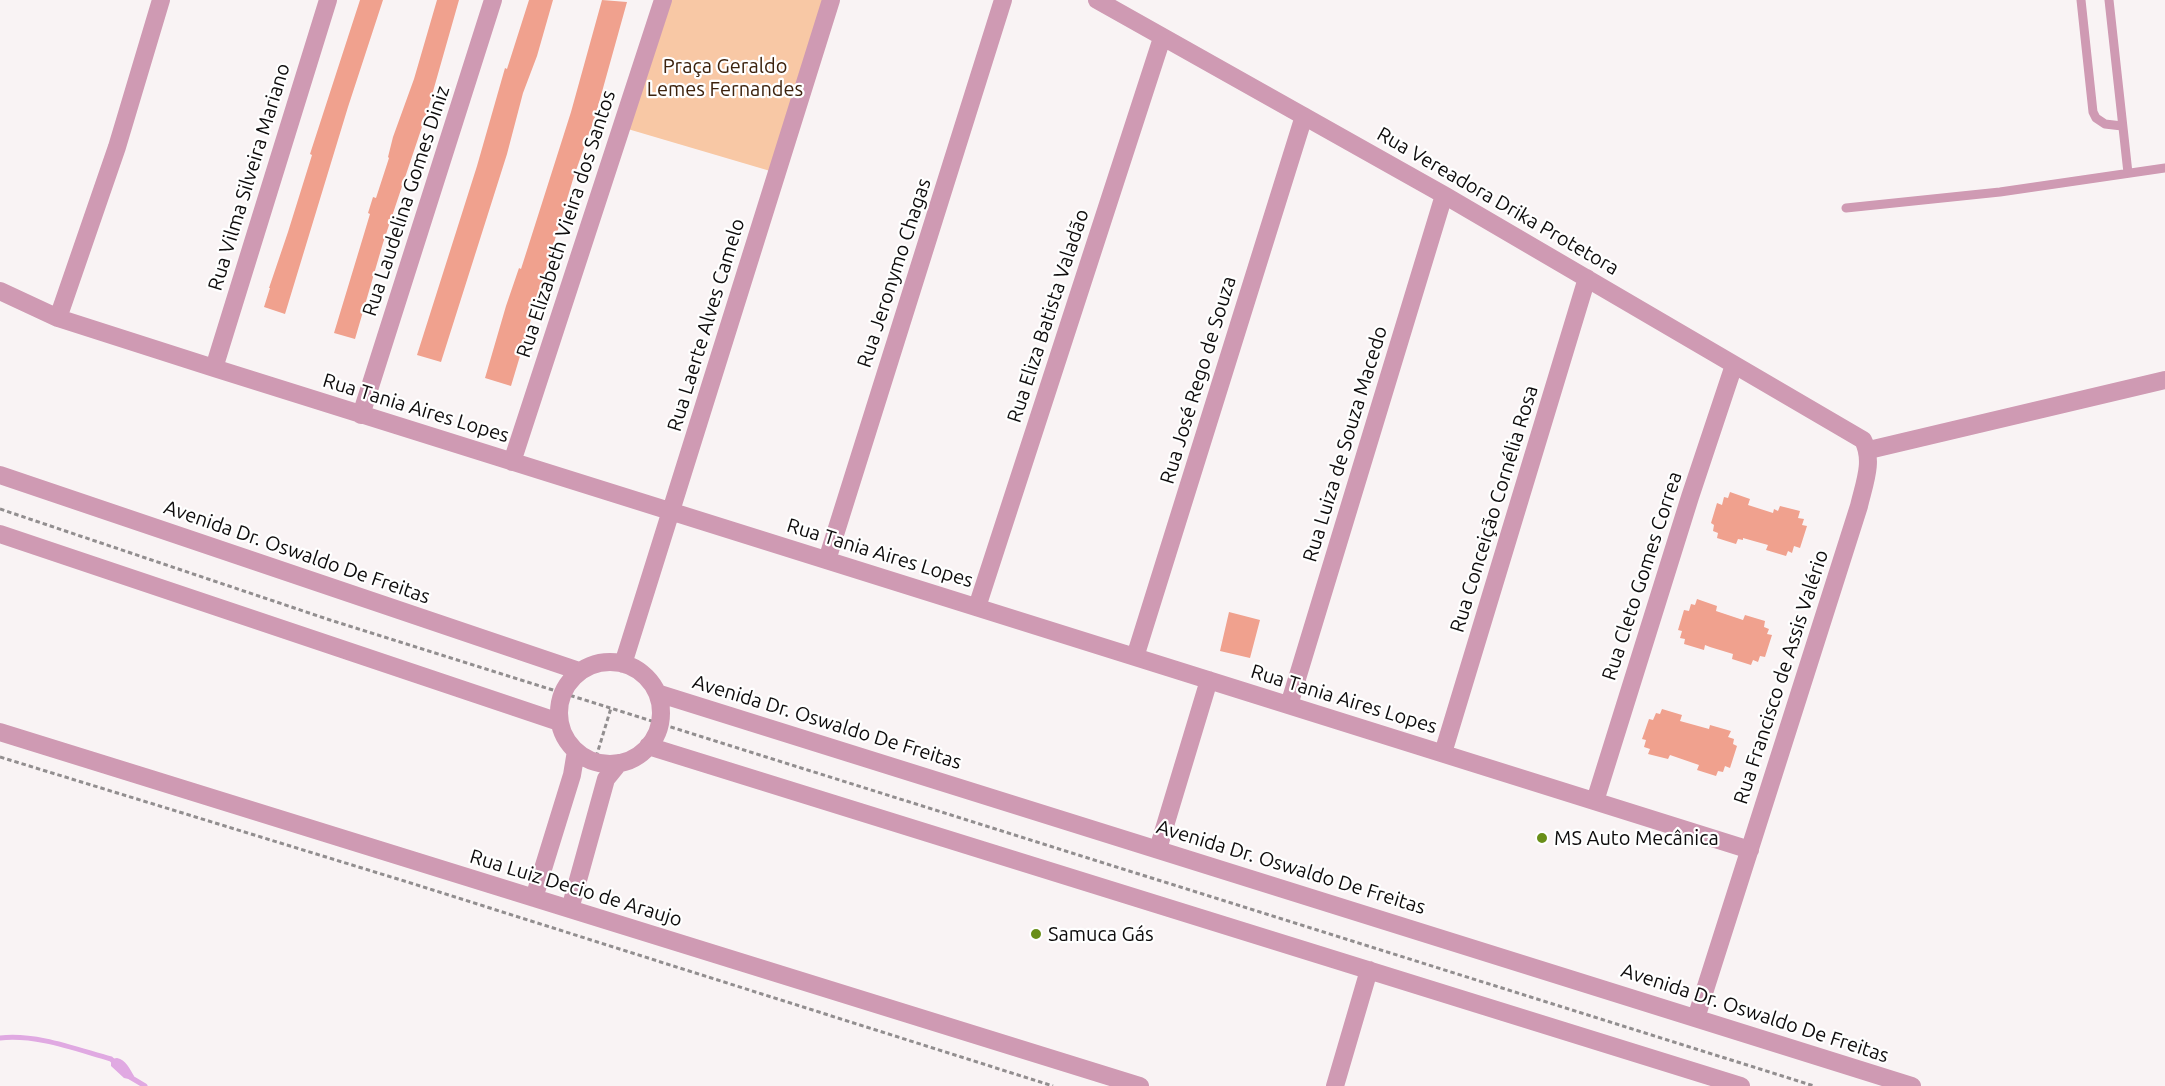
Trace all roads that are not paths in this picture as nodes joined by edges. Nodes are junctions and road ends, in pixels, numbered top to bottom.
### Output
1 (162, 0) edge
2 (328, 0) edge
3 (493, 0) edge
4 (663, 0) edge
5 (831, 0) edge
6 (1003, 0) edge
7 (1097, 0) edge
8 (2081, 0) edge
9 (2109, 0) edge
10 (1162, 38) junction
11 (1304, 116) junction
12 (2122, 126) junction
13 (2165, 168) edge
14 (2128, 173) junction
15 (1444, 195) junction
16 (1846, 208) dead end
17 (1587, 278) junction
18 (0, 291) edge
19 (58, 318) junction
20 (1734, 365) junction
21 (214, 368) junction
22 (2165, 380) edge
23 (361, 415) junction
24 (1869, 450) junction
25 (512, 462) junction
26 (0, 475) edge
27 (671, 511) junction
28 (0, 534) edge
29 (827, 560) junction
30 (977, 607) junction
31 (1135, 657) junction
32 (623, 663) junction
33 (579, 671) junction
34 (1209, 680) junction
35 (657, 693) junction
36 (1289, 705) junction
37 (559, 722) junction
38 (0, 732) edge
39 (648, 746) junction
40 (576, 751) junction
41 (1443, 753) junction
42 (619, 763) junction
43 (1594, 801) junction
44 (1158, 849) junction
45 (1750, 850) junction
46 (534, 898) junction
47 (570, 909) junction
48 (1369, 970) junction
49 (1696, 1018) junction
50 (1140, 1086) edge
51 (1335, 1086) edge
52 (1741, 1086) edge
53 (1912, 1086) edge

1 - 19 street
2 - 21 street, Rua Vilma Silveira Mariano
3 - 23 street, Rua Laudelina Gomes Diniz
4 - 25 street, Rua Elizabeth Vieira dos Santos
5 - 27 street, Rua Laerte Alves Camelo
6 - 29 street, Rua Jeronymo Chagas
7 - 10 street, Rua Vereadora Drika Protetora
8 - 12 lane
9 - 12 lane
10 - 11 street, Rua Vereadora Drika Protetora
10 - 30 street, Rua Eliza Batista Valadão
11 - 15 street, Rua Vereadora Drika Protetora
11 - 31 street, Rua José Rego de Souza
12 - 14 lane
13 - 14 lane
14 - 16 lane
15 - 17 street, Rua Vereadora Drika Protetora
15 - 36 street, Rua Luiza de Souza Macedo
17 - 20 street, Rua Vereadora Drika Protetora
17 - 41 street, Rua Conceição Cornélia Rosa
18 - 19 street, Rua Tania Aires Lopes
19 - 21 street, Rua Tania Aires Lopes
20 - 24 street, Rua Vereadora Drika Protetora
20 - 43 street, Rua Cleto Gomes Correa
21 - 23 street, Rua Tania Aires Lopes
22 - 24 street
23 - 25 street, Rua Tania Aires Lopes
24 - 45 street, Rua Francisco de Assis Valério
25 - 27 street, Rua Tania Aires Lopes
26 - 33 street, Avenida Dr. Oswaldo De Freitas
27 - 29 street, Rua Tania Aires Lopes
27 - 32 street, Rua Laerte Alves Camelo
28 - 37 street
29 - 30 street, Rua Tania Aires Lopes
30 - 31 street, Rua Tania Aires Lopes
31 - 34 street, Rua Tania Aires Lopes
32 - 33 street
32 - 35 street
33 - 37 street
34 - 36 street, Rua Tania Aires Lopes
34 - 44 street
35 - 39 street
35 - 44 street, Avenida Dr. Oswaldo De Freitas
36 - 41 street, Rua Tania Aires Lopes
37 - 40 street
38 - 46 street, Rua Luiz Decio de Araujo
39 - 42 street
39 - 48 street
40 - 42 street
40 - 46 street
41 - 43 street, Rua Tania Aires Lopes
42 - 47 street
43 - 45 street, Rua Tania Aires Lopes
44 - 49 street, Avenida Dr. Oswaldo De Freitas
45 - 49 street, Rua Francisco de Assis Valério
46 - 47 street, Rua Luiz Decio de Araujo
47 - 50 street, Rua Luiz Decio de Araujo
48 - 51 street
48 - 52 street
49 - 53 street, Avenida Dr. Oswaldo De Freitas

